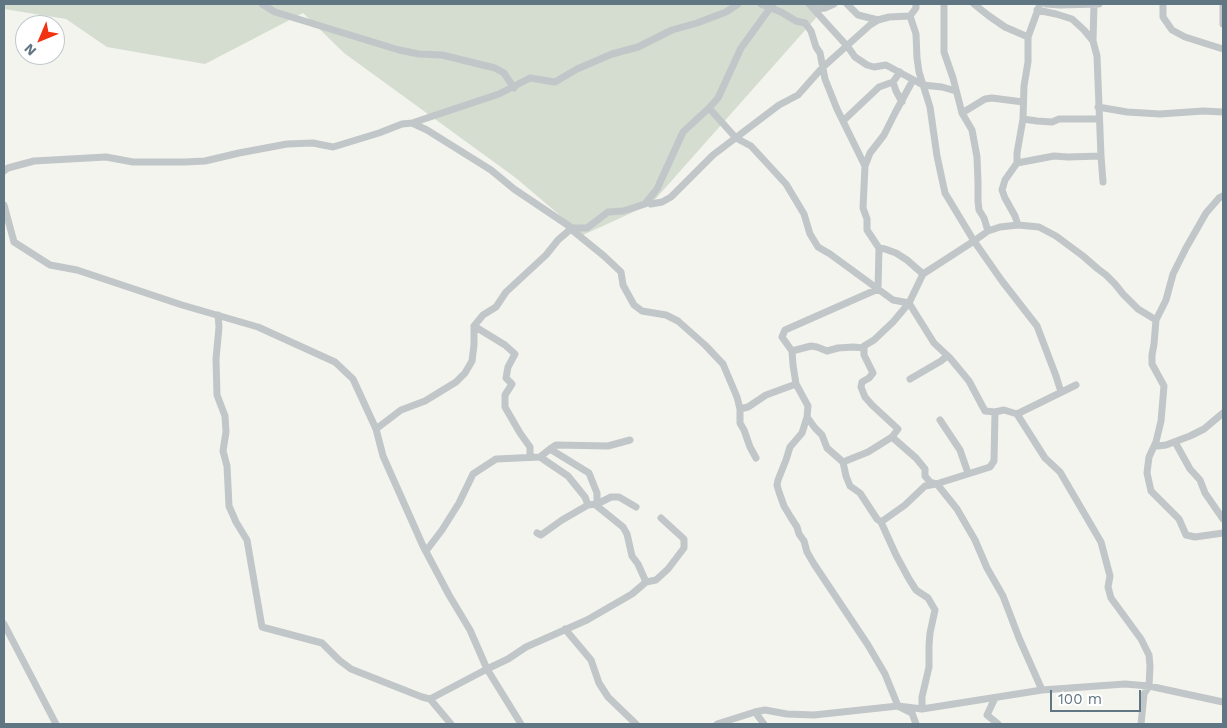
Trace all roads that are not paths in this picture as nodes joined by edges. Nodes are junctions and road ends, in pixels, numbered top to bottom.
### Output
1 (262, 4) edge
2 (738, 4) edge
3 (761, 4) edge
4 (809, 4) edge
5 (834, 4) edge
6 (847, 4) edge
7 (916, 4) edge
8 (944, 4) edge
9 (974, 4) edge
10 (1046, 4) edge
11 (1093, 4) edge
12 (1099, 4) edge
13 (1163, 4) edge
14 (1223, 4) edge
15 (772, 6) edge
16 (1039, 7) edge
17 (910, 16) junction
18 (878, 20) junction
19 (1223, 24) edge
20 (1028, 37) junction
21 (1093, 41) junction
22 (848, 47) junction
23 (1223, 48) edge
24 (822, 68) junction
25 (900, 72) junction
26 (913, 80) junction
27 (893, 82) junction
28 (923, 85) junction
29 (514, 88) junction
30 (956, 91) junction
31 (902, 102) junction
32 (1023, 102) junction
33 (1098, 107) junction
34 (709, 108) junction
35 (1223, 112) edge
36 (962, 113) junction
37 (1099, 118) junction
38 (1023, 119) junction
39 (844, 121) junction
40 (412, 123) junction
41 (736, 138) junction
42 (1101, 156) junction
43 (1017, 163) junction
44 (864, 166) junction
45 (4, 171) edge
46 (1103, 182) dead end
47 (1223, 196) edge
48 (651, 204) dead end
49 (4, 205) edge
50 (1018, 225) junction
51 (572, 228) junction
52 (988, 231) junction
53 (974, 241) junction
54 (879, 248) junction
55 (923, 274) junction
56 (878, 289) junction
57 (909, 303) junction
58 (218, 315) junction
59 (1156, 320) junction
60 (474, 326) junction
61 (864, 348) junction
62 (792, 351) junction
63 (947, 356) junction
64 (910, 379) dead end
65 (796, 384) junction
66 (1076, 385) dead end
67 (1061, 392) junction
68 (740, 409) junction
69 (995, 412) junction
70 (1223, 413) edge
71 (1017, 414) junction
72 (808, 417) junction
73 (940, 420) dead end
74 (376, 429) junction
75 (892, 437) junction
76 (630, 440) dead end
77 (1156, 442) junction
78 (1175, 442) junction
79 (550, 450) junction
80 (540, 456) junction
81 (530, 457) junction
82 (756, 458) dead end
83 (843, 462) junction
84 (968, 473) junction
85 (937, 484) junction
86 (597, 504) junction
87 (588, 505) junction
88 (636, 507) dead end
89 (661, 518) dead end
90 (1223, 519) edge
91 (881, 522) junction
92 (537, 533) dead end
93 (1223, 533) edge
94 (426, 550) junction
95 (646, 582) junction
96 (4, 624) edge
97 (565, 629) junction
98 (487, 669) junction
99 (1149, 686) junction
100 (1042, 690) junction
101 (995, 698) junction
102 (430, 699) junction
103 (1223, 702) edge
104 (898, 706) junction
105 (922, 709) junction
106 (755, 712) junction
107 (56, 724) edge
108 (451, 724) edge
109 (522, 724) edge
110 (636, 724) edge
111 (717, 724) edge
112 (764, 724) edge
113 (916, 724) edge
114 (998, 724) edge
115 (1141, 724) edge

1 - 29 street
2 - 29 street
3 - 15 street
4 - 5 street
4 - 22 street
6 - 18 street
7 - 17 street
8 - 30 street
9 - 20 street
10 - 11 street
11 - 12 street
11 - 21 street
13 - 23 street
14 - 19 street
15 - 24 street
15 - 34 street
16 - 20 street
16 - 21 street
17 - 18 street
17 - 28 street
18 - 22 street
20 - 32 street
21 - 33 street
22 - 24 street
22 - 25 street
24 - 39 street
24 - 41 street
25 - 26 street
25 - 27 street
26 - 28 street
26 - 31 street
27 - 31 street
27 - 39 street
28 - 30 street
28 - 53 street
29 - 40 street
30 - 36 street
31 - 44 street
32 - 36 street
32 - 38 street
33 - 35 street
33 - 37 street
34 - 41 street
34 - 51 street
36 - 52 street
37 - 38 street
37 - 42 street
38 - 43 street
39 - 44 street
40 - 45 street
40 - 51 street
41 - 48 street
41 - 56 street
42 - 43 street
42 - 46 street
43 - 50 street
44 - 54 street
47 - 59 street
49 - 58 street
50 - 52 street
50 - 59 street
51 - 60 street
51 - 68 street
52 - 53 street
53 - 55 street
53 - 67 street
54 - 55 street
54 - 56 street
55 - 57 street
56 - 57 street
56 - 62 street
57 - 61 street
57 - 63 street
58 - 74 street
58 - 102 street
59 - 77 street
60 - 74 street
60 - 81 street
61 - 62 street
61 - 75 street
62 - 65 street
63 - 64 street
63 - 69 street
65 - 68 street
65 - 72 street
66 - 67 street
67 - 71 street
68 - 82 street
69 - 71 street
69 - 84 street
70 - 78 street
71 - 99 street
72 - 83 street
72 - 104 street
73 - 84 street
74 - 94 street
75 - 83 street
75 - 85 street
76 - 79 street
77 - 78 street
77 - 93 street
78 - 90 street
79 - 80 street
79 - 86 street
80 - 81 street
80 - 87 street
81 - 94 street
83 - 91 street
84 - 85 street
85 - 91 street
85 - 100 street
86 - 87 street
86 - 88 street
86 - 95 street
87 - 92 street
89 - 95 street
91 - 105 street
94 - 98 street
95 - 97 street
96 - 107 street
97 - 98 street
97 - 110 street
98 - 102 street
98 - 109 street
99 - 100 street
99 - 103 street
99 - 115 street
100 - 101 street
101 - 105 street
101 - 114 street
102 - 108 street
104 - 105 street
104 - 106 street
104 - 113 street
106 - 111 street
106 - 112 street

